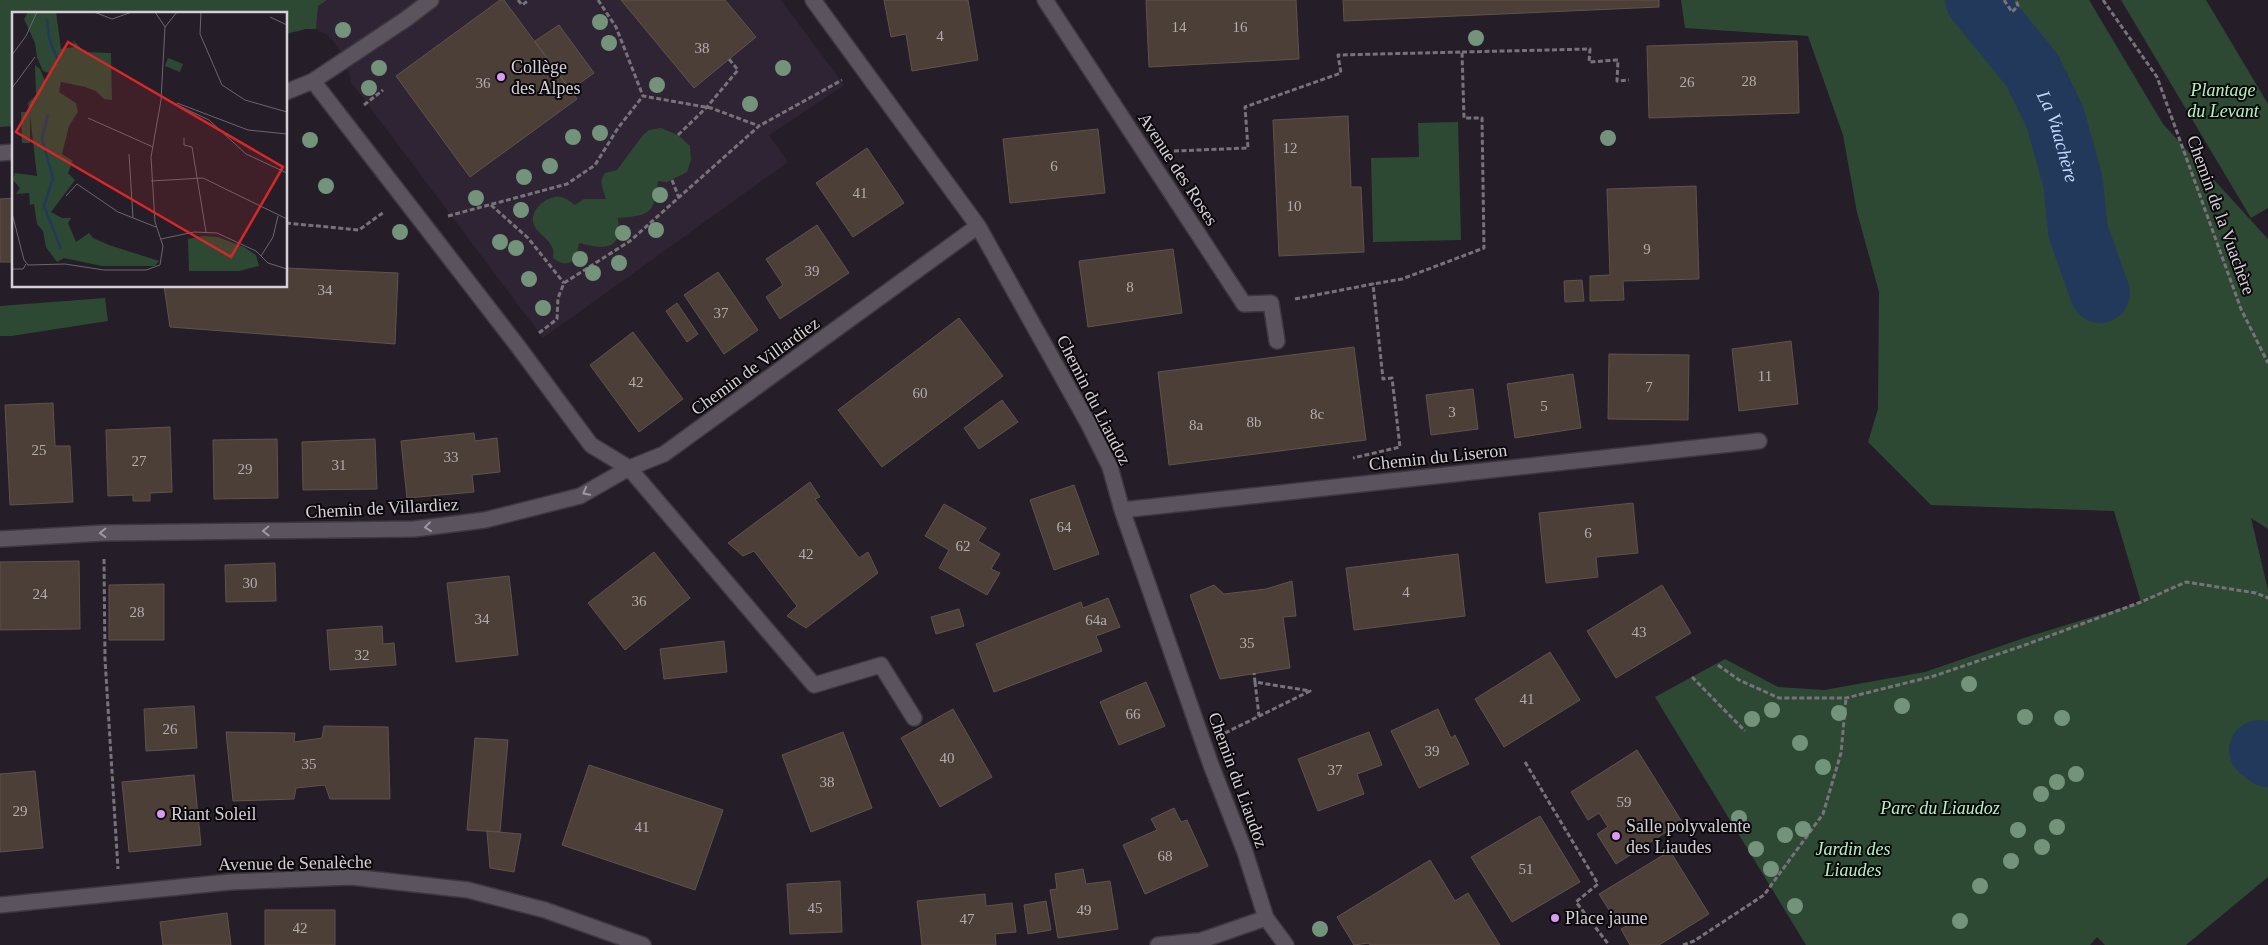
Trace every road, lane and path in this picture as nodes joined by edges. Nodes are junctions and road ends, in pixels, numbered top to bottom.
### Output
1 (431, 0) edge
2 (518, 0) edge
3 (529, 0) edge
4 (598, 0) edge
5 (813, 0) edge
6 (1045, 0) edge
7 (2004, 0) edge
8 (2016, 0) edge
9 (2103, 0) edge
10 (1462, 52) junction
11 (729, 59) dead end
12 (862, 68) junction
13 (1629, 80) dead end
14 (313, 81) junction
15 (383, 90) dead end
16 (288, 91) edge
17 (643, 96) junction
18 (707, 107) junction
19 (358, 109) dead end
20 (759, 126) junction
21 (678, 135) dead end
22 (1151, 162) junction
23 (672, 180) dead end
24 (679, 198) junction
25 (490, 205) junction
26 (391, 207) dead end
27 (444, 216) dead end
28 (288, 222) edge
29 (978, 226) junction
30 (564, 283) junction
31 (1373, 284) junction
32 (1271, 303) junction
33 (535, 336) dead end
34 (1277, 341) dead end
35 (2268, 363) edge
36 (1758, 441) dead end
37 (629, 468) junction
38 (1337, 487) junction
39 (1122, 510) junction
40 (104, 533) junction
41 (0, 539) edge
42 (2268, 598) edge
43 (1718, 665) dead end
44 (1254, 673) dead end
45 (1692, 677) dead end
46 (1255, 682) junction
47 (1846, 698) junction
48 (1258, 716) junction
49 (914, 718) dead end
50 (1745, 731) dead end
51 (1220, 735) dead end
52 (1526, 762) dead end
53 (118, 873) dead end
54 (0, 905) edge
55 (1266, 918) junction
56 (1195, 942) edge
57 (643, 945) edge
58 (1158, 945) edge
59 (1286, 945) edge
60 (1610, 945) edge
61 (1683, 945) edge

1 - 14 street
2 - 3 path
4 - 17 path
5 - 12 street, Chemin du Liaudoz
6 - 22 street, Avenue des Roses
7 - 8 path
9 - 35 path, Chemin de la Vuachère
10 - 13 path
10 - 22 path
10 - 31 path
11 - 18 path
12 - 20 path
12 - 29 street, Chemin du Liaudoz
14 - 16 street
14 - 37 street
15 - 19 path
17 - 18 path
17 - 25 path
18 - 20 path
18 - 21 path
20 - 24 path
22 - 32 street, Avenue des Roses
23 - 24 path
24 - 30 path
25 - 27 path
25 - 30 path
26 - 28 path
29 - 37 street, Chemin de Villardiez
29 - 39 street, Chemin du Liaudoz
30 - 33 path
31 - 32 path
31 - 38 path
32 - 34 street
36 - 38 street, Chemin du Liseron
37 -> 40 street, Chemin de Villardiez
37 - 49 street
38 - 39 street, Chemin du Liseron
39 - 55 street, Chemin du Liaudoz
40 - 41 street, Chemin de Villardiez
40 - 53 path
42 - 47 path
43 - 47 path
44 - 46 path
45 - 50 path
46 - 48 path
46 - 48 path
47 - 61 path
48 - 51 path
52 - 60 path
54 - 57 street, Avenue de Senalèche
55 - 56 street
55 - 59 street, Chemin du Liaudoz
56 - 58 street

